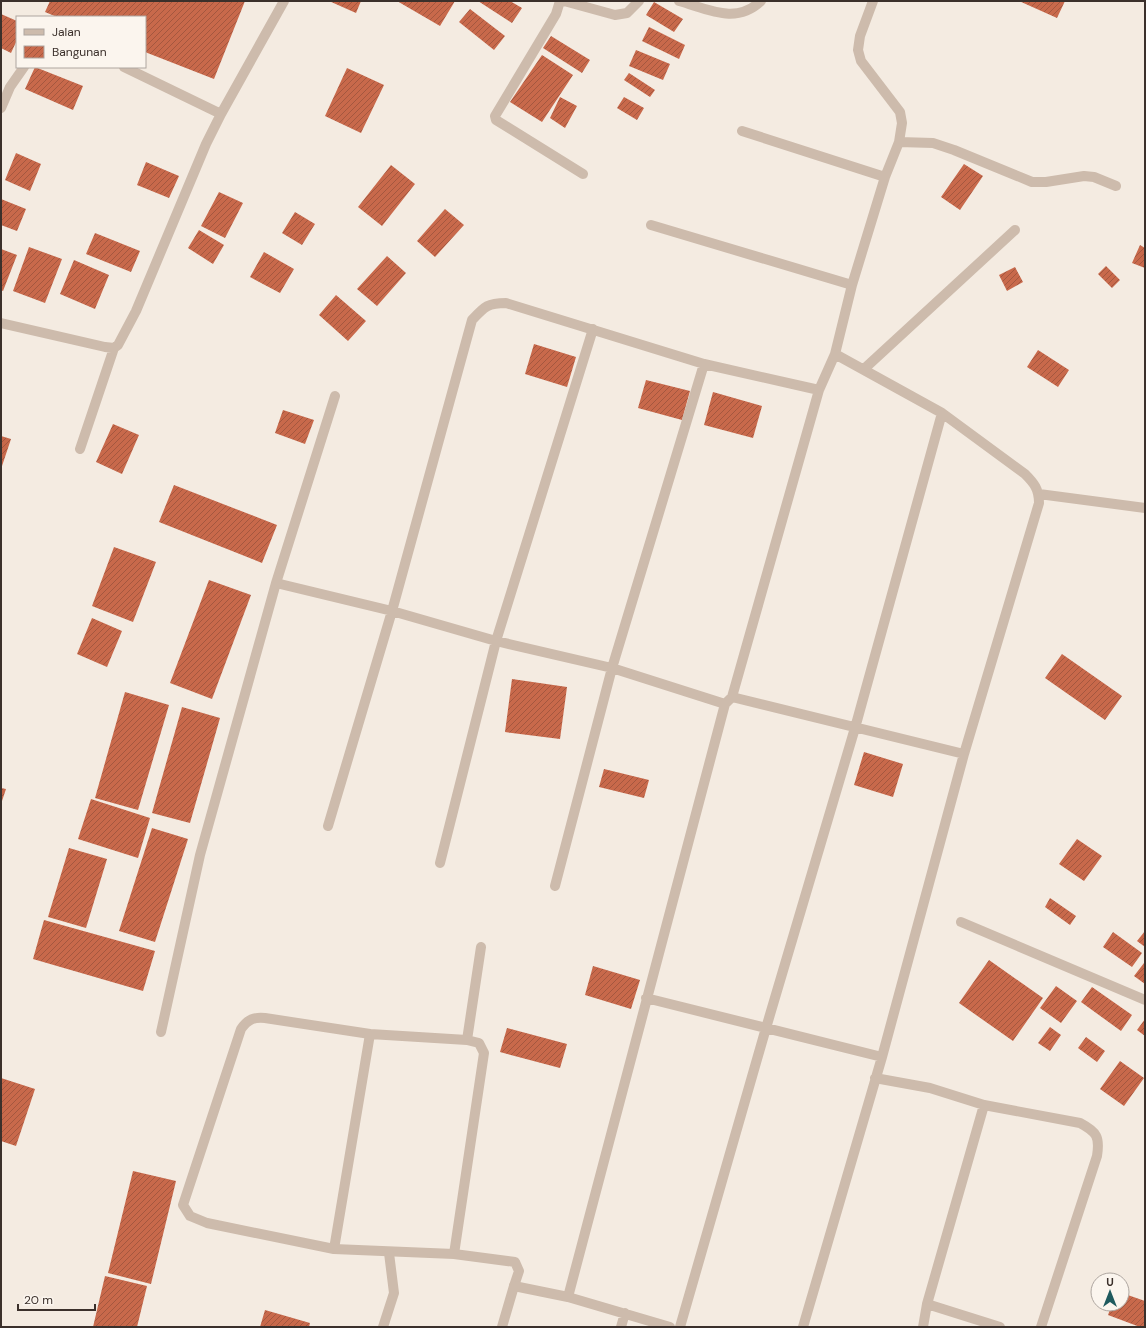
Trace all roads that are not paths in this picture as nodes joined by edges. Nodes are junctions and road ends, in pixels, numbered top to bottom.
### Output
1 (284, 1) edge
2 (560, 1) edge
3 (564, 1) edge
4 (639, 1) edge
5 (679, 1) edge
6 (761, 1) edge
7 (873, 1) edge
8 (23, 68) edge
9 (126, 68) edge
10 (1, 108) edge
11 (221, 114) junction
12 (742, 131) dead end
13 (899, 142) junction
14 (583, 174) dead end
15 (885, 177) junction
16 (1116, 186) dead end
17 (651, 225) dead end
18 (1015, 230) dead end
19 (852, 285) junction
20 (1, 323) edge
21 (593, 329) junction
22 (114, 348) junction
23 (835, 354) junction
24 (704, 364) junction
25 (864, 369) junction
26 (819, 390) junction
27 (335, 396) dead end
28 (942, 413) junction
29 (80, 449) dead end
30 (1039, 494) junction
31 (1145, 508) edge
32 (276, 583) junction
33 (392, 611) junction
34 (496, 641) junction
35 (612, 668) junction
36 (728, 700) junction
37 (855, 728) junction
38 (964, 754) junction
39 (328, 826) dead end
40 (440, 863) dead end
41 (555, 886) dead end
42 (961, 922) dead end
43 (482, 947) dead end
44 (646, 998) junction
45 (1145, 1000) edge
46 (766, 1028) junction
47 (160, 1032) dead end
48 (370, 1034) junction
49 (467, 1040) junction
50 (882, 1057) junction
51 (875, 1078) junction
52 (984, 1105) junction
53 (334, 1249) junction
54 (389, 1253) junction
55 (454, 1254) junction
56 (514, 1286) junction
57 (568, 1297) junction
58 (928, 1304) junction
59 (625, 1313) junction
60 (383, 1327) edge
61 (502, 1327) edge
62 (621, 1327) edge
63 (670, 1327) edge
64 (680, 1327) edge
65 (803, 1327) edge
66 (923, 1327) edge
67 (1000, 1327) edge
68 (1041, 1327) edge

1 - 11 street
2 - 14 street
3 - 4 street
5 - 6 street
7 - 13 street
8 - 10 street
9 - 11 street
11 - 22 street
12 - 15 street
13 - 15 street
13 - 16 street
15 - 19 street
17 - 19 street
18 - 25 street
19 - 23 street
20 - 22 street
21 - 24 street
21 - 33 street
21 - 34 street
22 - 29 street
23 - 25 street
23 - 26 street
24 - 26 street
24 - 35 street
25 - 28 street
26 - 36 street
27 - 32 street
28 - 30 street
28 - 37 street
30 - 31 street
30 - 38 street
32 - 33 street
32 - 47 street
33 - 34 street
33 - 39 street
34 - 35 street
34 - 40 street
35 - 36 street
35 - 41 street
36 - 37 street
36 - 44 street
37 - 38 street
37 - 46 street
38 - 50 street
42 - 45 street
43 - 49 street
44 - 46 street
44 - 57 street
46 - 50 street
46 - 64 street
48 - 49 street
48 - 53 street
48 - 53 street
49 - 55 street
50 - 51 street
51 - 52 street
51 - 65 street
52 - 58 street
52 - 68 street
53 - 54 street
54 - 55 street
54 - 60 street
55 - 56 street
56 - 57 street
56 - 61 street
57 - 59 street
58 - 66 street
58 - 67 street
59 - 62 street
59 - 63 street

